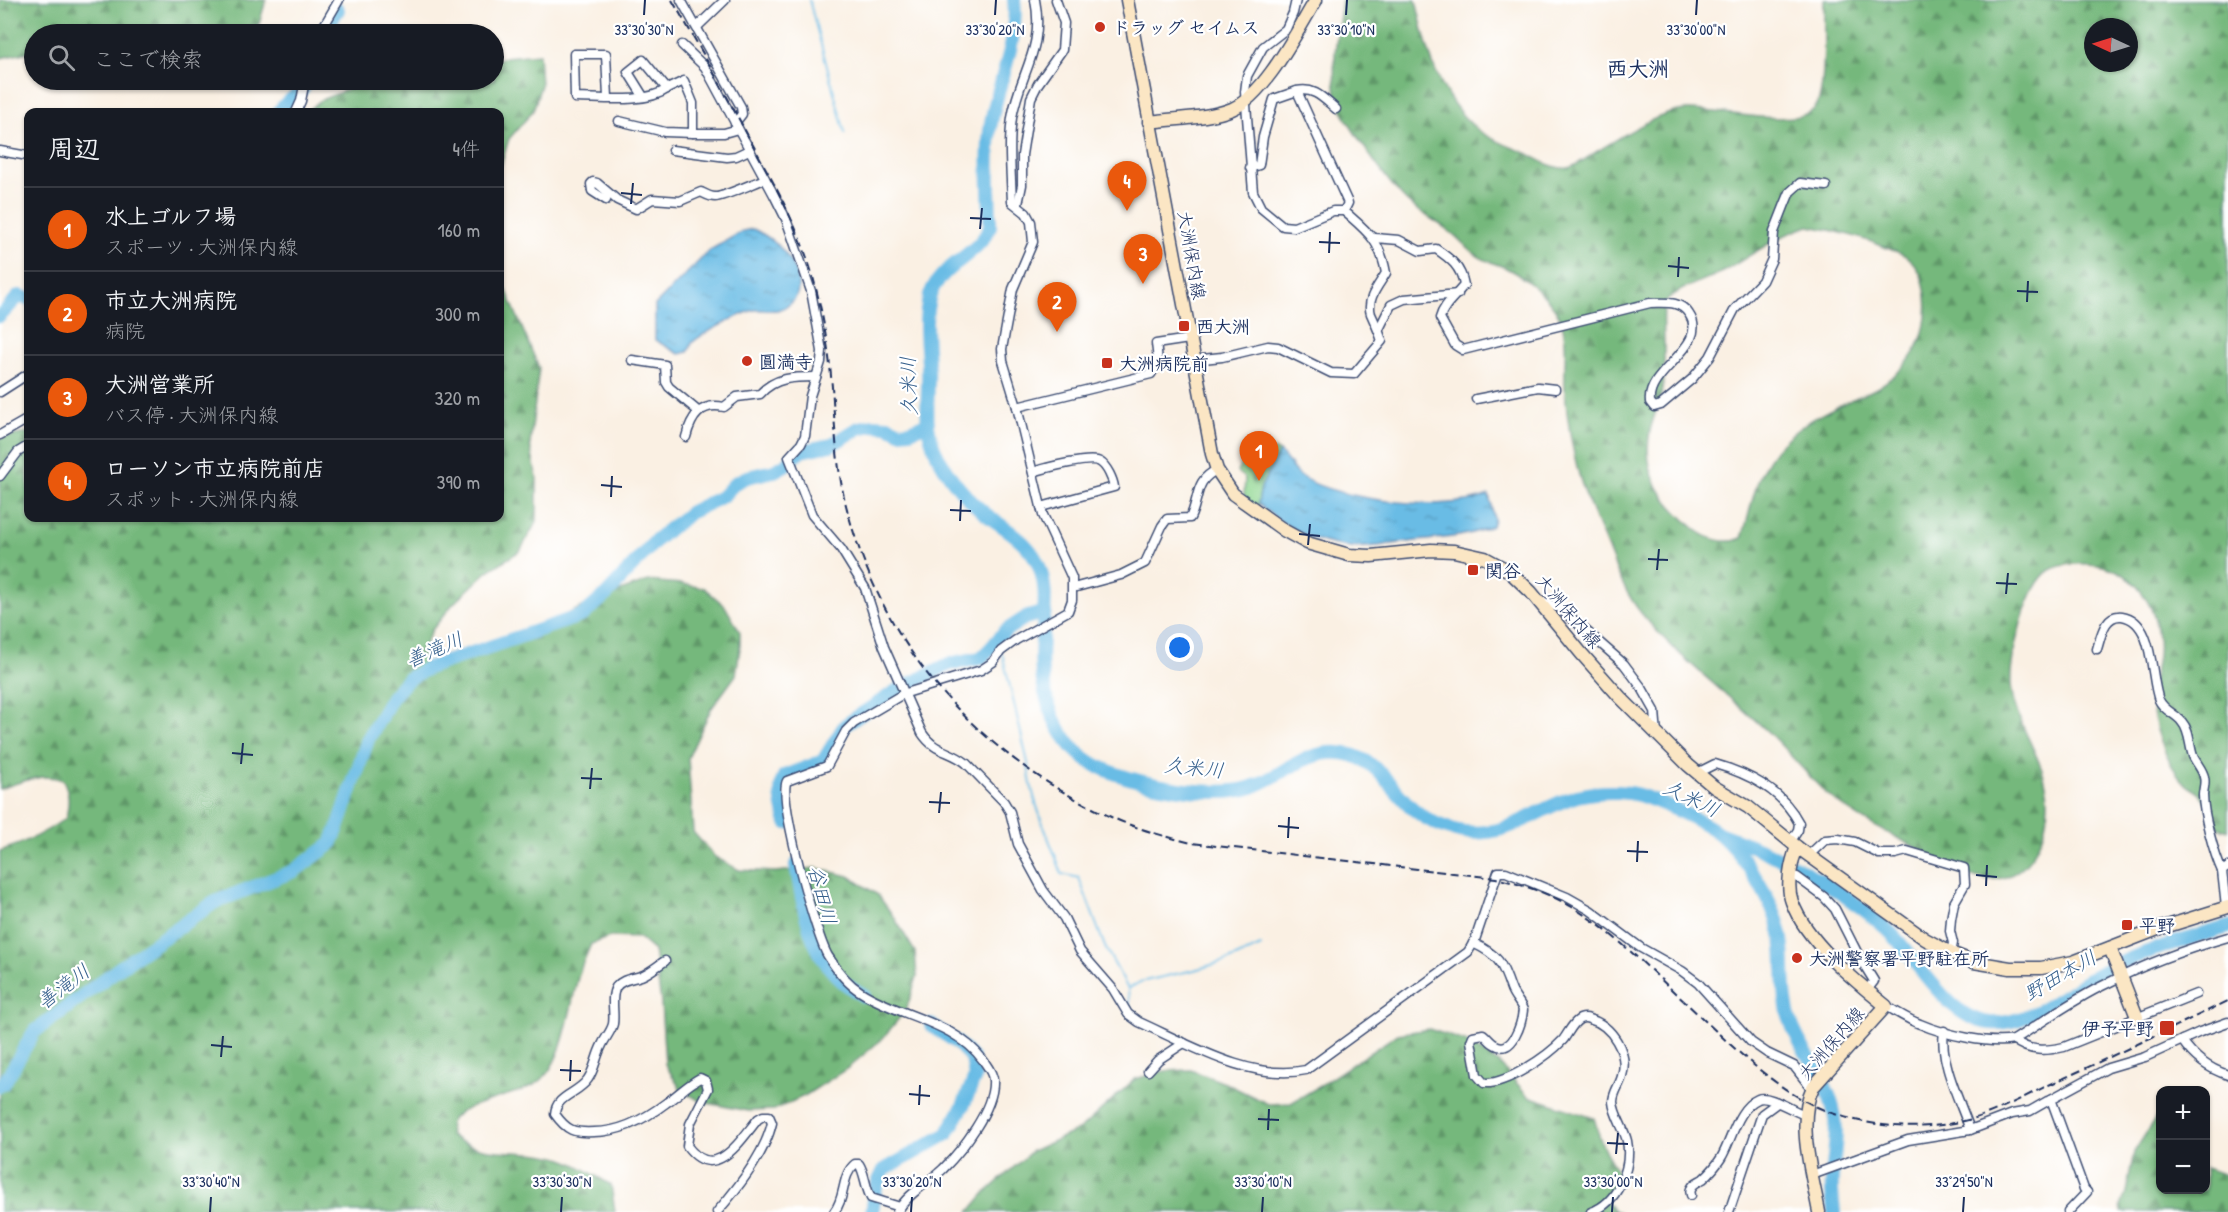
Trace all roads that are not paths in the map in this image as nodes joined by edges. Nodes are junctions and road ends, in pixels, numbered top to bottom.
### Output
1 (339, 0) edge
2 (681, 0) edge
3 (725, 0) edge
4 (1035, 0) edge
5 (1056, 0) edge
6 (1126, 0) edge
7 (1296, 0) edge
8 (1316, 0) edge
9 (325, 24) edge
10 (697, 27) junction
11 (682, 45) dead end
12 (667, 89) junction
13 (303, 90) edge
14 (1297, 91) junction
15 (643, 96) junction
16 (608, 98) junction
17 (1246, 101) junction
18 (298, 108) edge
19 (1336, 109) dead end
20 (619, 121) dead end
21 (1149, 122) junction
22 (736, 126) junction
23 (693, 133) junction
24 (672, 150) dead end
25 (750, 150) junction
26 (0, 151) edge
27 (24, 155) edge
28 (1250, 168) junction
29 (765, 179) junction
30 (1826, 186) dead end
31 (606, 200) dead end
32 (1018, 204) junction
33 (1344, 211) junction
34 (1375, 238) junction
35 (1458, 294) junction
36 (1379, 329) junction
37 (1189, 339) junction
38 (632, 360) dead end
39 (1193, 360) junction
40 (816, 376) junction
41 (24, 377) edge
42 (1555, 389) dead end
43 (0, 392) edge
44 (1476, 399) dead end
45 (1017, 407) junction
46 (699, 412) junction
47 (24, 422) edge
48 (0, 435) edge
49 (686, 437) dead end
50 (24, 448) edge
51 (1217, 470) junction
52 (1033, 472) junction
53 (0, 476) edge
54 (1041, 507) junction
55 (1073, 588) junction
56 (1538, 600) junction
57 (2097, 649) dead end
58 (903, 694) junction
59 (1658, 735) junction
60 (1698, 773) junction
61 (1794, 848) junction
62 (1809, 855) junction
63 (2225, 869) edge
64 (1791, 874) junction
65 (2227, 907) edge
66 (2228, 938) edge
67 (1473, 943) junction
68 (2111, 951) junction
69 (1951, 953) junction
70 (665, 962) dead end
71 (2121, 974) junction
72 (1867, 990) junction
73 (2196, 994) dead end
74 (1886, 1006) junction
75 (2137, 1017) junction
76 (2228, 1022) edge
77 (1944, 1031) junction
78 (2014, 1040) junction
79 (2182, 1040) junction
80 (1184, 1043) junction
81 (1148, 1071) dead end
82 (2228, 1075) edge
83 (1812, 1088) junction
84 (2051, 1099) junction
85 (1777, 1103) junction
86 (1805, 1115) junction
87 (1970, 1130) junction
88 (1816, 1174) junction
89 (1691, 1195) dead end
90 (898, 1209) edge
91 (717, 1212) edge
92 (834, 1212) edge
93 (1591, 1212) edge
94 (1729, 1212) edge
95 (1819, 1212) edge
96 (2068, 1212) edge

1 - 9 street
2 - 10 street
3 - 10 street
4 - 32 street
5 - 32 street
6 - 21 main road, 大洲保内線
7 - 17 street
8 - 17 main road
10 - 22 street
11 - 22 street
12 - 15 street
12 - 15 street
12 - 23 street
13 - 18 street
14 - 19 street
14 - 28 street
14 - 33 street
15 - 16 street
16 - 16 street
17 - 21 main road
17 - 28 street
20 - 23 street
21 - 37 main road, 大洲保内線
22 - 23 street
22 - 25 street
24 - 25 street
25 - 29 street
26 - 27 street
28 - 33 street
29 - 31 street
29 - 40 street
30 - 35 street
32 - 45 street
33 - 34 street
34 - 35 street
34 - 36 street
35 - 36 street
36 - 39 street
37 - 39 main road, 大洲保内線
37 - 45 street
38 - 46 street
39 - 51 main road, 大洲保内線
40 - 46 street
40 - 58 street
41 - 43 street
42 - 44 street
45 - 52 street
46 - 49 street
47 - 48 street
50 - 53 street
51 - 55 street
51 - 56 main road, 大洲保内線
52 - 54 street
52 - 54 street
54 - 55 street
55 - 58 street
56 - 59 main road, 大洲保内線
56 - 59 street
57 - 63 street
58 - 80 street
58 - 90 street
59 - 60 main road, 大洲保内線
60 - 61 main road, 大洲保内線
60 - 61 street
61 - 62 main road
61 - 64 main road, 大洲保内線
62 - 69 main road
62 - 69 street
63 - 65 street
64 - 72 main road, 大洲保内線
64 - 72 street
65 - 68 main road
66 - 71 street
67 - 80 street
67 - 83 street
67 - 93 street
68 - 69 main road
68 - 71 main road
70 - 91 street
71 - 75 main road
71 - 78 street
72 - 74 main road, 大洲保内線
73 - 75 street
74 - 77 street
74 - 83 main road, 大洲保内線
75 - 78 street
76 - 79 street
77 - 78 street
77 - 87 street
79 - 82 street
79 - 84 street
80 - 81 street
83 - 86 main road, 大洲保内線
84 - 87 street
84 - 96 street
85 - 86 street
85 - 89 street
85 - 94 street
86 - 88 main road, 大洲保内線
87 - 88 street
88 - 95 main road, 大洲保内線
90 - 92 street

